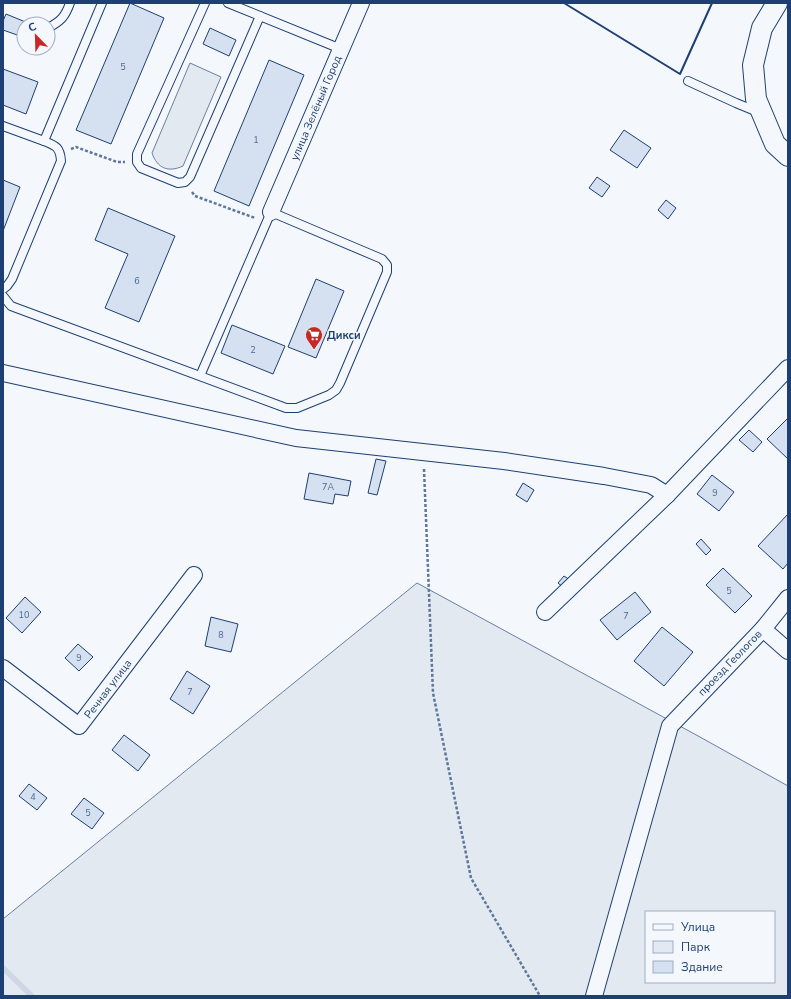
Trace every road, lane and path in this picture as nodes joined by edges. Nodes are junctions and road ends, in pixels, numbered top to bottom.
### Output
1 (70, 3) edge
2 (102, 3) edge
3 (205, 3) edge
4 (228, 3) edge
5 (361, 3) edge
6 (778, 3) edge
7 (260, 16) junction
8 (56, 24) edge
9 (341, 49) junction
10 (688, 81) dead end
11 (762, 114) junction
12 (3, 126) edge
13 (44, 141) junction
14 (61, 154) junction
15 (788, 156) edge
16 (137, 162) junction
17 (185, 182) junction
18 (271, 212) junction
19 (3, 289) edge
20 (3, 296) edge
21 (788, 368) edge
22 (3, 373) edge
23 (200, 376) junction
24 (423, 452) junction
25 (667, 495) junction
26 (194, 575) dead end
27 (788, 598) edge
28 (545, 612) dead end
29 (763, 629) junction
30 (788, 651) edge
31 (3, 668) edge
32 (540, 996) edge
33 (594, 996) edge

1 - 8 lane
2 - 13 lane
3 - 16 lane
4 - 7 lane
5 - 9 street, улица Зелёный Город
6 - 11 street
7 - 9 lane
7 - 17 lane
9 - 18 street, улица Зелёный Город
10 - 11 lane
11 - 15 street
12 - 13 lane
13 - 14 lane
14 - 16 path
14 - 19 lane
16 - 17 lane
17 - 18 path
18 - 23 lane
18 - 23 lane
20 - 23 lane
21 - 25 street
22 - 24 street
24 - 25 street
24 - 32 path
25 - 28 street
26 - 31 street, Речная улица
27 - 29 street, проезд Геологов
29 - 30 street
29 - 33 street, проезд Геологов

